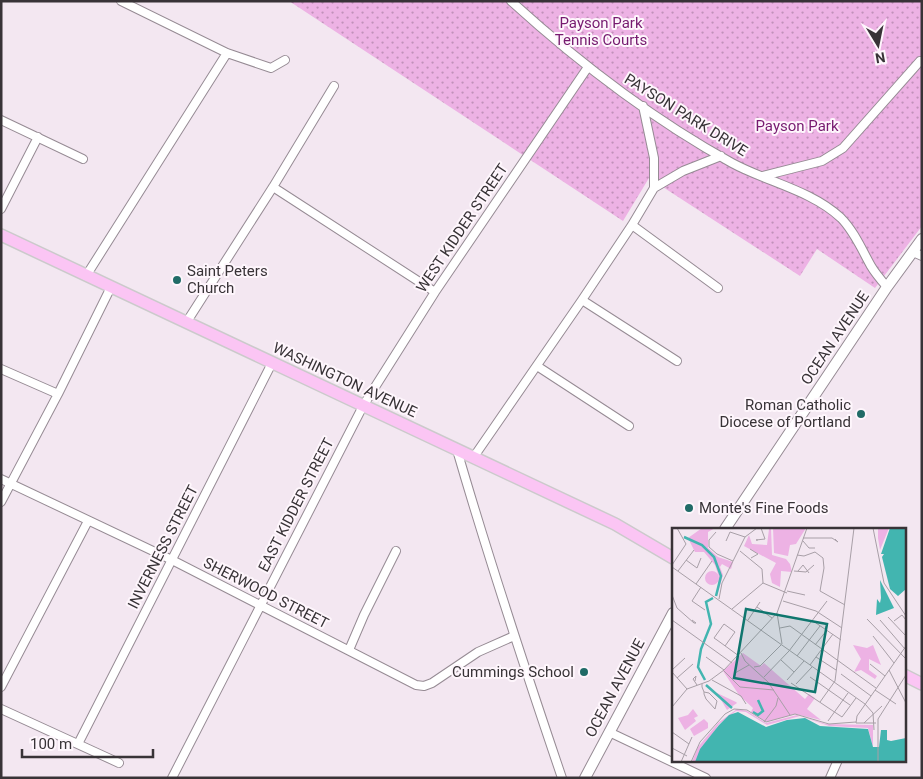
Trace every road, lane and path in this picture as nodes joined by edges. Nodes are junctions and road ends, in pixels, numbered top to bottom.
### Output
1 (121, 1) edge
2 (512, 1) edge
3 (227, 53) junction
4 (285, 60) dead end
5 (920, 61) dead end
6 (588, 67) junction
7 (334, 86) dead end
8 (642, 106) junction
9 (1, 120) edge
10 (38, 137) junction
11 (721, 156) junction
12 (83, 159) dead end
13 (762, 176) junction
14 (273, 187) junction
15 (654, 188) junction
16 (1, 209) edge
17 (632, 225) junction
18 (1, 235) edge
19 (922, 240) edge
20 (917, 254) edge
21 (86, 276) junction
22 (111, 287) junction
23 (887, 287) junction
24 (718, 288) dead end
25 (436, 292) junction
26 (582, 300) junction
27 (186, 323) junction
28 (677, 361) dead end
29 (272, 362) junction
30 (537, 366) junction
31 (1, 369) edge
32 (58, 394) junction
33 (363, 406) junction
34 (629, 426) dead end
35 (456, 450) junction
36 (473, 458) junction
37 (1, 479) edge
38 (10, 483) junction
39 (1, 502) edge
40 (88, 520) junction
41 (726, 528) edge
42 (396, 551) dead end
43 (672, 557) edge
44 (172, 560) junction
45 (260, 606) junction
46 (672, 615) edge
47 (514, 636) junction
48 (348, 650) junction
49 (906, 677) edge
50 (922, 684) edge
51 (1, 687) edge
52 (1, 709) edge
53 (609, 732) junction
54 (78, 744) junction
55 (672, 762) edge
56 (672, 762) edge
57 (837, 762) edge
58 (119, 763) dead end
59 (172, 778) edge
60 (562, 778) edge
61 (585, 778) edge
62 (706, 778) edge
63 (830, 778) edge

1 - 3 street
2 - 6 street, PAYSON PARK DRIVE
3 - 4 street
3 - 21 street
5 - 13 street
6 - 8 street, PAYSON PARK DRIVE
6 - 25 street, WEST KIDDER STREET
7 - 14 street
8 - 11 street, PAYSON PARK DRIVE
8 - 15 street
9 - 10 street
10 - 12 street
10 - 16 street
11 - 13 street, PAYSON PARK DRIVE
11 - 15 street
13 - 23 street, PAYSON PARK DRIVE
14 - 25 street
14 - 27 street
15 - 17 street
17 - 24 street
17 - 26 street
18 - 21 main road, WASHINGTON AVENUE
19 - 20 main road, OCEAN AVENUE
20 - 23 main road, OCEAN AVENUE
21 - 22 main road, WASHINGTON AVENUE
22 - 27 main road, WASHINGTON AVENUE
22 - 32 street
23 - 41 main road, OCEAN AVENUE
25 - 33 street, WEST KIDDER STREET
26 - 28 street
26 - 30 street
27 - 29 main road, WASHINGTON AVENUE
29 - 33 main road, WASHINGTON AVENUE
29 - 44 street, INVERNESS STREET
30 - 34 street
30 - 36 street
31 - 32 street
32 - 38 street
33 - 35 main road, WASHINGTON AVENUE
33 - 45 street, EAST KIDDER STREET
35 - 36 main road, WASHINGTON AVENUE
35 - 47 street
36 - 43 main road, WASHINGTON AVENUE
37 - 38 street, SHERWOOD STREET
38 - 39 street
38 - 40 street, SHERWOOD STREET
40 - 44 street, SHERWOOD STREET
40 - 51 street
42 - 48 street
44 - 45 street, SHERWOOD STREET
44 - 54 street, INVERNESS STREET
45 - 48 street, SHERWOOD STREET
45 - 59 street, EAST KIDDER STREET
46 - 53 main road, OCEAN AVENUE
47 - 48 street, SHERWOOD STREET
47 - 60 street
49 - 50 main road
52 - 54 street
53 - 56 street
53 - 61 main road, OCEAN AVENUE
54 - 58 street
55 - 62 street
57 - 63 street

